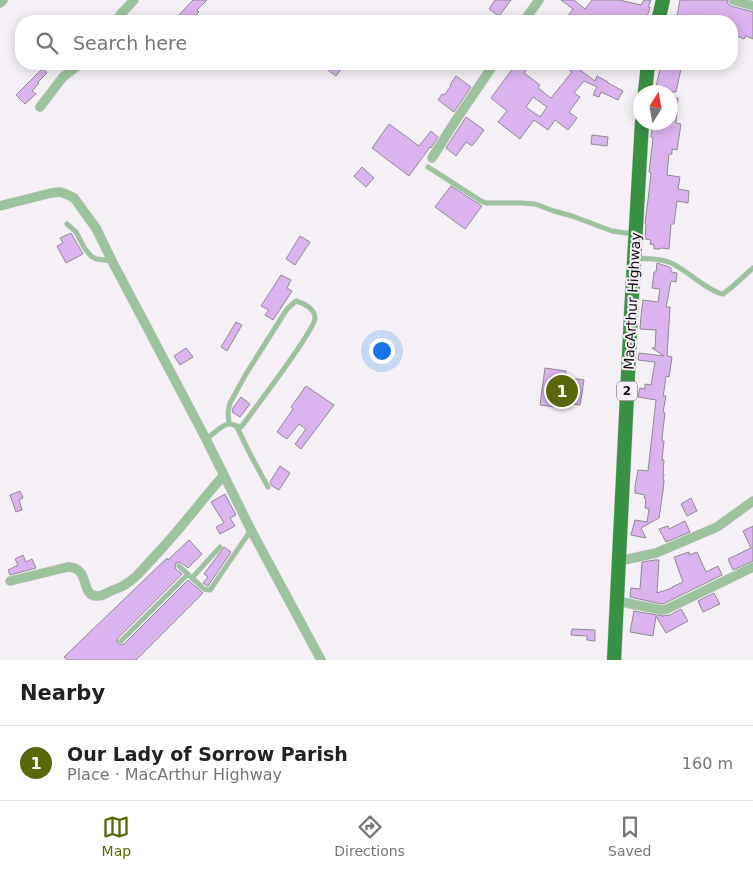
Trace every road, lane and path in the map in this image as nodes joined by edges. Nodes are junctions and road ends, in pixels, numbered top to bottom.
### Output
1 (4, 0) edge
2 (134, 0) edge
3 (539, 0) edge
4 (662, 0) edge
5 (734, 0) edge
6 (0, 3) edge
7 (753, 6) edge
8 (120, 15) edge
9 (528, 15) edge
10 (659, 15) edge
11 (72, 70) edge
12 (490, 70) edge
13 (647, 70) edge
14 (646, 85) edge
15 (40, 107) dead end
16 (642, 130) edge
17 (432, 158) dead end
18 (428, 167) dead end
19 (0, 206) edge
20 (67, 224) dead end
21 (635, 234) junction
22 (634, 258) junction
23 (112, 260) junction
24 (753, 268) edge
25 (229, 424) junction
26 (237, 427) junction
27 (206, 439) junction
28 (224, 475) junction
29 (268, 487) dead end
30 (753, 501) edge
31 (251, 530) junction
32 (220, 547) dead end
33 (619, 561) junction
34 (179, 566) dead end
35 (753, 567) edge
36 (190, 576) junction
37 (10, 581) dead end
38 (617, 601) junction
39 (121, 641) dead end
40 (321, 660) edge
41 (614, 660) edge

1 - 6 street
2 - 8 street
3 - 9 street
4 - 10 highway
5 - 7 street
11 - 15 street
12 - 17 street
13 - 14 highway
16 - 21 highway, MacArthur Highway / 2
18 - 21 lane
19 - 23 street
20 - 23 lane
21 - 22 highway, MacArthur Highway / 2
22 - 24 lane
22 - 33 highway, MacArthur Highway / 2
23 - 27 street
25 - 26 lane
25 - 26 lane
25 - 27 lane
26 - 29 lane
27 - 28 street
28 - 31 street
28 - 37 street
30 - 33 street
31 - 36 lane
31 - 40 street
32 - 36 lane
33 - 38 highway, MacArthur Highway / 2
34 - 36 lane
35 - 38 street
36 - 39 lane
38 - 41 highway, MacArthur Highway / 2

